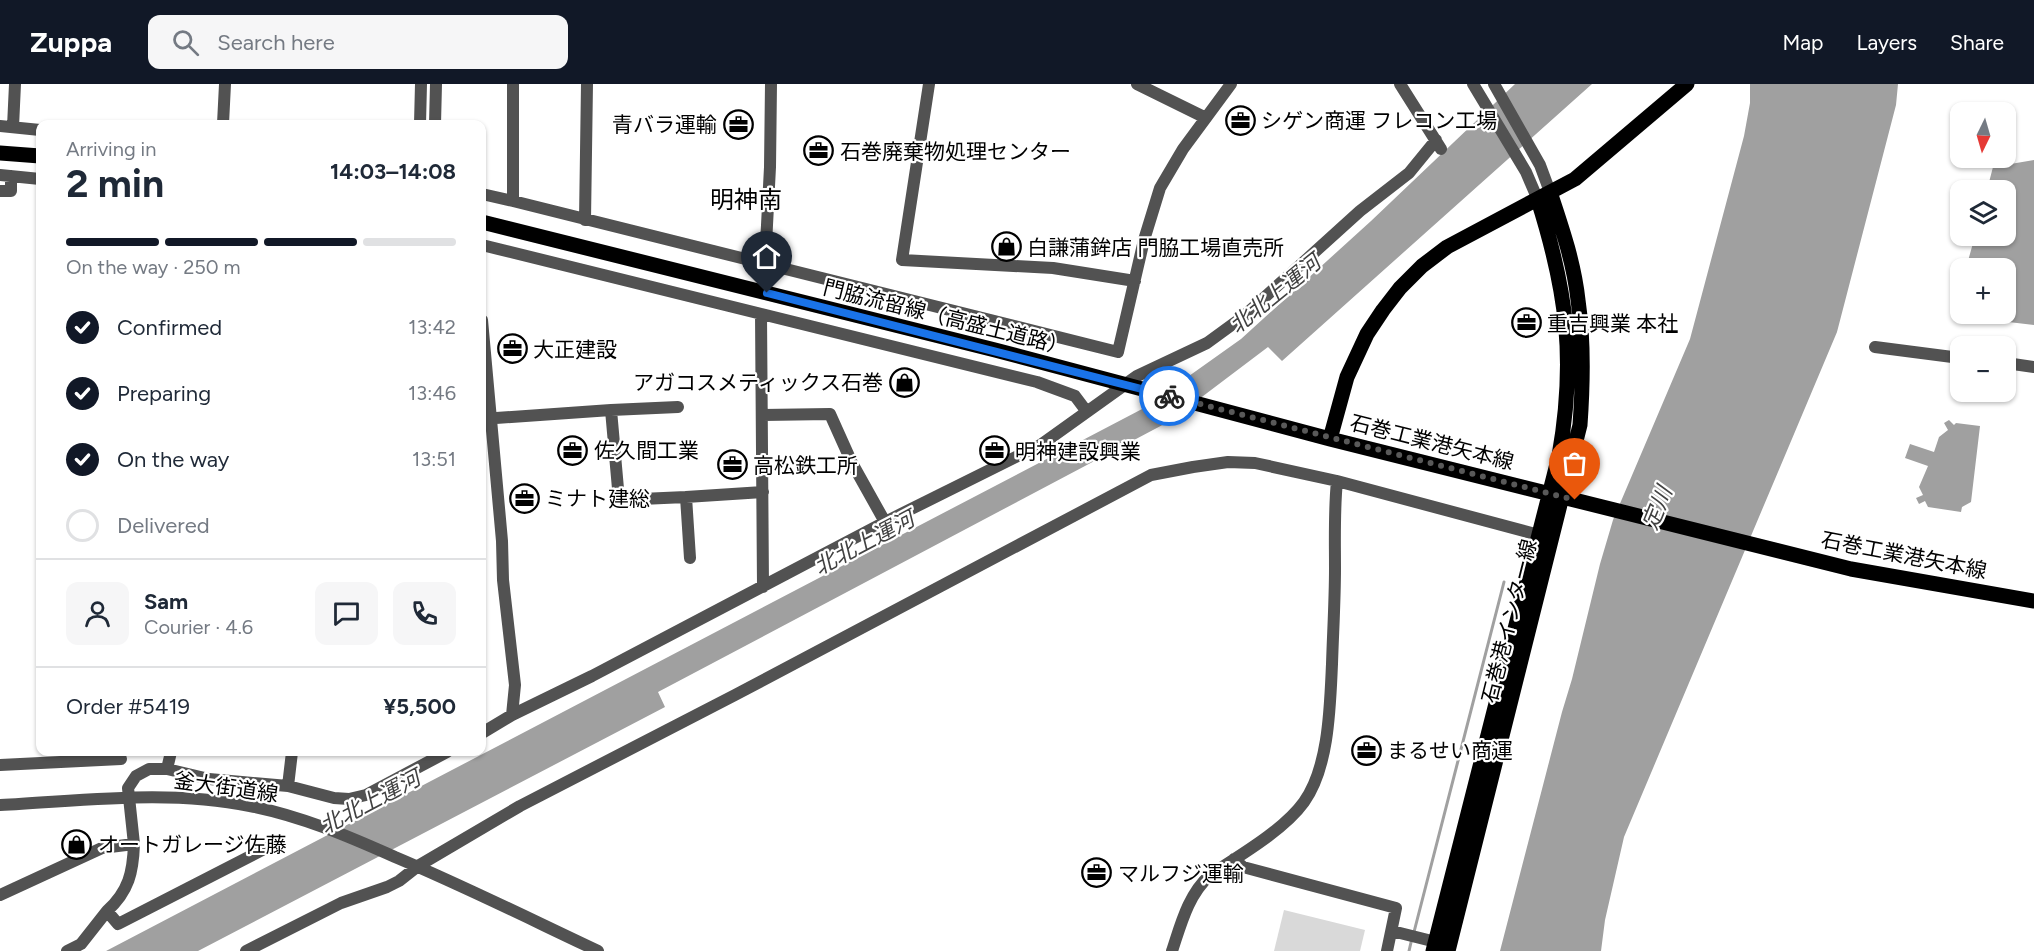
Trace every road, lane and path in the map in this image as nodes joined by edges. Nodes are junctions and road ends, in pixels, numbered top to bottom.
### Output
1 (15, 84) edge
2 (225, 84) edge
3 (421, 84) edge
4 (436, 84) edge
5 (513, 84) edge
6 (587, 84) edge
7 (771, 84) edge
8 (929, 84) edge
9 (1137, 84) edge
10 (1231, 84) edge
11 (1400, 84) edge
12 (1473, 84) edge
13 (1687, 84) edge
14 (1496, 87) edge
15 (1206, 117) junction
16 (223, 120) edge
17 (420, 120) edge
18 (435, 120) edge
19 (0, 126) edge
20 (13, 127) junction
21 (36, 130) edge
22 (0, 153) edge
23 (36, 156) edge
24 (6, 176) edge
25 (36, 179) edge
26 (0, 191) edge
27 (486, 196) edge
28 (1544, 196) junction
29 (513, 201) junction
30 (585, 220) junction
31 (486, 223) edge
32 (486, 245) edge
33 (765, 264) junction
34 (1135, 281) junction
35 (761, 314) junction
36 (1875, 347) dead end
37 (1950, 357) edge
38 (2016, 364) edge
39 (2034, 367) edge
40 (1125, 385) junction
41 (678, 407) dead end
42 (611, 410) junction
43 (1087, 412) junction
44 (763, 415) junction
45 (486, 418) edge
46 (1330, 439) junction
47 (1337, 481) junction
48 (764, 492) junction
49 (686, 497) junction
50 (885, 522) junction
51 (1539, 535) junction
52 (690, 558) dead end
53 (763, 587) junction
54 (2034, 601) edge
55 (512, 715) junction
56 (486, 731) edge
57 (170, 756) edge
58 (292, 756) edge
59 (439, 756) edge
60 (121, 759) dead end
61 (0, 765) edge
62 (167, 770) junction
63 (288, 786) junction
64 (128, 799) junction
65 (0, 805) edge
66 (134, 843) junction
67 (272, 845) dead end
68 (1234, 859) junction
69 (418, 866) junction
70 (0, 895) edge
71 (107, 911) junction
72 (1392, 931) junction
73 (1439, 948) edge
74 (67, 951) edge
75 (246, 951) edge
76 (598, 951) edge
77 (1172, 951) edge
78 (1387, 951) edge

1 - 20 street
2 - 16 street
3 - 17 street
4 - 18 street
5 - 29 street
6 - 30 street
7 - 33 street
8 - 34 street
9 - 15 street
10 - 15 street
11 - 40 street
12 - 28 street
13 - 28 main road, 石巻工業港矢本線
14 - 28 street
15 - 34 street
19 - 20 street
20 - 21 street
22 - 23 main road
24 - 25 street
24 - 26 street
27 - 29 street
28 - 46 main road, 石巻工業港矢本線
28 - 51 main road, 石巻港インター線
28 - 73 main road, 石巻港インター線
29 - 30 street
30 - 33 street
31 - 40 main road, 門脇流留線（高盛土道路）
32 - 35 street
33 - 34 street
35 - 43 street
35 - 44 street
36 - 37 street
38 - 39 street
40 - 43 street
40 - 46 main road, 門脇流留線（高盛土道路）
41 - 42 street
42 - 45 street
42 - 49 street
43 - 50 street
44 - 48 street
44 - 50 street
45 - 55 street
46 - 54 main road, 石巻工業港矢本線
47 - 51 street
47 - 68 street
47 - 69 street
48 - 49 street
48 - 53 street
49 - 52 street
50 - 53 street
51 - 73 main road, 石巻港インター線
53 - 55 street
55 - 56 street
57 - 62 street
58 - 63 street
59 - 63 street
60 - 61 street
62 - 63 street
62 - 64 street
64 - 65 street, 釜大街道線
64 - 66 street
64 - 69 street, 釜大街道線
66 - 70 street
66 - 71 street
67 - 71 street
68 - 72 street
68 - 77 street
69 - 75 street
69 - 76 street, 釜大街道線
71 - 74 street
72 - 73 street
72 - 78 street

